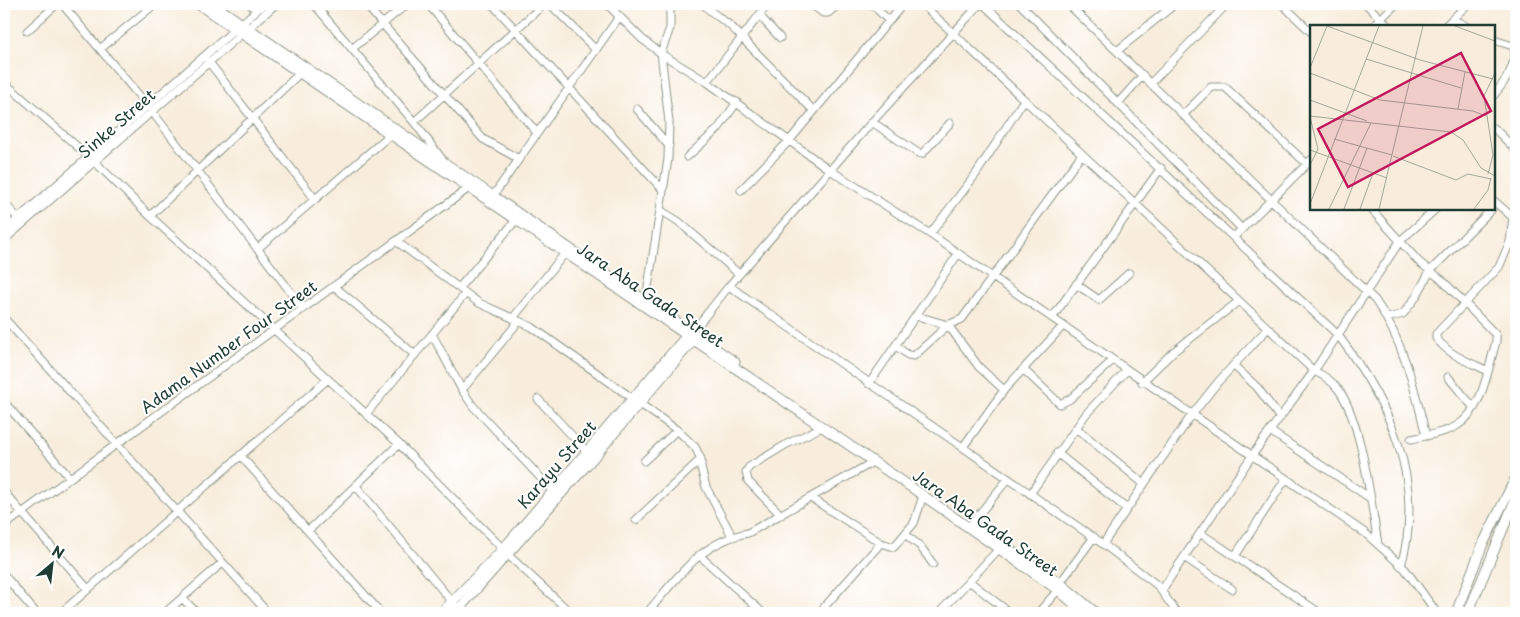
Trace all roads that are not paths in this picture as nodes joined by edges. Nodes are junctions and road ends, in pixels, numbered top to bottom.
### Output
1 (57, 4) edge
2 (155, 4) edge
3 (198, 4) edge
4 (213, 4) edge
5 (250, 4) edge
6 (264, 4) edge
7 (276, 4) edge
8 (314, 4) edge
9 (365, 4) edge
10 (407, 4) edge
11 (428, 4) edge
12 (492, 4) edge
13 (544, 4) edge
14 (550, 4) edge
15 (608, 4) edge
16 (670, 4) edge
17 (704, 4) edge
18 (768, 4) edge
19 (811, 4) edge
20 (839, 4) edge
21 (872, 4) edge
22 (903, 4) edge
23 (922, 4) edge
24 (981, 4) edge
25 (1020, 4) edge
26 (1175, 4) edge
27 (1227, 4) edge
28 (1282, 4) edge
29 (1366, 4) edge
30 (1396, 4) edge
31 (1468, 4) edge
32 (66, 5) edge
33 (1072, 5) edge
34 (256, 10) junction
35 (759, 15) junction
36 (618, 17) junction
37 (1381, 19) junction
38 (1452, 19) junction
39 (889, 21) junction
40 (383, 24) junction
41 (1374, 25) edge
42 (1387, 25) edge
43 (1446, 25) edge
44 (1464, 25) edge
45 (241, 28) junction
46 (515, 30) junction
47 (27, 31) dead end
48 (1310, 31) edge
49 (952, 33) junction
50 (742, 38) junction
51 (780, 38) dead end
52 (1495, 40) edge
53 (1516, 47) edge
54 (352, 48) junction
55 (100, 49) junction
56 (596, 50) junction
57 (1117, 51) junction
58 (662, 54) junction
59 (208, 61) junction
60 (479, 63) junction
61 (300, 73) junction
62 (1143, 75) junction
63 (4, 82) edge
64 (707, 82) junction
65 (1151, 83) junction
66 (568, 89) junction
67 (1495, 94) edge
68 (443, 96) junction
69 (1024, 100) junction
70 (737, 102) junction
71 (1119, 102) junction
72 (149, 108) junction
73 (637, 109) dead end
74 (814, 111) junction
75 (1183, 115) junction
76 (252, 117) junction
77 (414, 122) junction
78 (872, 122) junction
79 (950, 123) dead end
80 (1495, 129) edge
81 (537, 133) junction
82 (390, 135) junction
83 (790, 140) junction
84 (669, 146) junction
85 (1516, 150) edge
86 (1082, 154) junction
87 (687, 157) dead end
88 (519, 158) junction
89 (92, 159) junction
90 (442, 159) junction
91 (1309, 162) edge
92 (1161, 168) junction
93 (197, 170) junction
94 (830, 170) junction
95 (469, 188) junction
96 (663, 190) junction
97 (741, 190) dead end
98 (493, 196) junction
99 (315, 199) junction
100 (1271, 200) junction
101 (4, 203) edge
102 (1134, 203) junction
103 (1495, 206) edge
104 (660, 210) junction
105 (1373, 210) edge
106 (1435, 210) edge
107 (1489, 210) edge
108 (150, 216) junction
109 (18, 218) junction
110 (1514, 219) edge
111 (516, 220) junction
112 (1242, 229) junction
113 (4, 231) edge
114 (930, 234) junction
115 (1234, 237) junction
116 (4, 240) edge
117 (396, 241) junction
118 (1400, 241) junction
119 (257, 249) junction
120 (565, 253) junction
121 (958, 254) junction
122 (1430, 271) junction
123 (1129, 272) dead end
124 (739, 274) junction
125 (992, 278) junction
126 (1076, 284) junction
127 (334, 286) junction
128 (729, 286) junction
129 (463, 291) junction
130 (1367, 292) junction
131 (646, 300) junction
132 (1239, 301) junction
133 (1465, 303) junction
134 (303, 308) junction
135 (917, 316) junction
136 (4, 318) edge
137 (1052, 318) junction
138 (1386, 318) junction
139 (516, 320) junction
140 (948, 325) junction
141 (1062, 326) junction
142 (1268, 328) junction
143 (274, 330) junction
144 (432, 334) junction
145 (1338, 335) junction
146 (692, 336) junction
147 (896, 346) junction
148 (415, 355) junction
149 (1112, 361) junction
150 (1233, 365) junction
151 (1023, 368) junction
152 (1126, 371) junction
153 (1314, 371) junction
154 (1488, 371) junction
155 (1448, 377) dead end
156 (328, 379) junction
157 (1142, 382) junction
158 (869, 384) junction
159 (462, 390) junction
160 (1004, 390) junction
161 (538, 399) dead end
162 (635, 401) junction
163 (4, 402) edge
164 (1474, 408) junction
165 (366, 414) junction
166 (1191, 416) junction
167 (1280, 418) junction
168 (822, 427) junction
169 (1076, 428) junction
170 (677, 430) junction
171 (1270, 431) junction
172 (1426, 436) junction
173 (1411, 440) dead end
174 (116, 444) junction
175 (399, 444) junction
176 (963, 446) junction
177 (1058, 453) junction
178 (240, 455) junction
179 (590, 455) junction
180 (1252, 457) junction
181 (700, 459) junction
182 (644, 461) dead end
183 (873, 462) junction
184 (1516, 477) edge
185 (70, 478) junction
186 (1008, 479) junction
187 (1285, 480) junction
188 (1144, 484) junction
189 (356, 486) junction
190 (554, 491) junction
191 (4, 492) edge
192 (1030, 494) junction
193 (923, 496) junction
194 (811, 498) junction
195 (1370, 498) junction
196 (1516, 498) edge
197 (1127, 509) junction
198 (177, 511) junction
199 (22, 512) junction
200 (781, 515) junction
201 (636, 520) dead end
202 (971, 524) junction
203 (4, 526) edge
204 (308, 531) junction
205 (1200, 533) junction
206 (906, 535) junction
207 (732, 536) junction
208 (1094, 538) junction
209 (881, 543) junction
210 (1103, 544) junction
211 (1378, 544) junction
212 (998, 550) junction
213 (506, 552) junction
214 (699, 555) junction
215 (1236, 556) junction
216 (1184, 557) junction
217 (222, 562) junction
218 (933, 564) dead end
219 (1401, 566) junction
220 (4, 575) edge
221 (969, 581) junction
222 (1059, 587) junction
223 (88, 589) junction
224 (1232, 589) dead end
225 (1162, 590) junction
226 (182, 598) junction
227 (452, 601) junction
228 (563, 606) junction
229 (456, 611) edge
230 (36, 613) edge
231 (61, 613) edge
232 (165, 613) edge
233 (197, 613) edge
234 (267, 613) edge
235 (381, 613) edge
236 (441, 613) edge
237 (557, 613) edge
238 (571, 613) edge
239 (647, 613) edge
240 (763, 613) edge
241 (819, 613) edge
242 (939, 613) edge
243 (1010, 613) edge
244 (1038, 613) edge
245 (1085, 613) edge
246 (1096, 613) edge
247 (1177, 613) edge
248 (1320, 613) edge
249 (1437, 613) edge
250 (1456, 613) edge
251 (1468, 613) edge

1 - 47 street
2 - 55 street
3 - 45 main road, Jara Aba Gada Street
4 - 45 main road, Jara Aba Gada Street
5 - 34 street
6 - 34 street
7 - 45 street
8 - 54 street
9 - 40 street
10 - 40 street
11 - 60 street
12 - 46 street
13 - 46 street
14 - 56 street
15 - 36 street
16 - 58 street
17 - 50 street
18 - 35 street
19 - 20 street
21 - 39 street
22 - 39 street
23 - 49 street
24 - 49 street
24 - 92 street
25 - 71 street
26 - 57 street
27 - 65 street
28 - 48 street
29 - 37 street
30 - 37 street
31 - 38 street
32 - 55 street
33 - 57 street
34 - 45 street
35 - 50 street
35 - 51 street
36 - 56 street
36 - 58 street
37 - 41 street
37 - 42 street
38 - 43 street
38 - 44 street
39 - 74 street
40 - 54 street
40 - 68 street
45 - 59 street, Sinke Street
45 - 61 main road, Jara Aba Gada Street
45 - 72 street, Sinke Street
45 - 90 main road, Jara Aba Gada Street
46 - 60 street
46 - 66 street
49 - 69 street
49 - 78 street
50 - 64 street
50 - 74 street
52 - 53 street
53 - 67 street
54 - 77 street
55 - 72 street
56 - 66 street
57 - 62 street
58 - 64 street
58 - 84 street
59 - 72 street, Sinke Street
59 - 76 street
60 - 68 street
60 - 81 street
61 - 76 street
61 - 82 main road, Jara Aba Gada Street
62 - 65 street
62 - 71 street
63 - 89 street
64 - 70 street
65 - 75 street
66 - 81 street
66 - 96 street
68 - 77 street
68 - 88 street
69 - 86 street
69 - 114 street
70 - 83 street
70 - 87 street
71 - 112 street
72 - 89 street, Sinke Street
72 - 93 street
73 - 84 street
74 - 83 street
75 - 91 street
75 - 100 street
76 - 93 street
76 - 99 street
77 - 90 street
78 - 79 street
78 - 94 street
80 - 85 street
81 - 88 street
82 - 95 main road, Jara Aba Gada Street
82 - 99 street
83 - 94 street
83 - 97 street
84 - 96 street
86 - 102 street
86 - 125 street
88 - 98 street
89 - 108 street
89 - 109 street, Sinke Street
89 - 116 street, Sinke Street
90 - 98 main road, Jara Aba Gada Street
91 - 100 street
92 - 102 street
92 - 115 street
93 - 108 street
93 - 119 street
94 - 114 street
94 - 124 street
95 - 111 main road, Jara Aba Gada Street
95 - 117 street, Adama Number Four Street
96 - 104 street
98 - 131 main road, Jara Aba Gada Street
99 - 119 street
100 - 112 street
100 - 130 street
101 - 109 street
102 - 126 street
102 - 132 street
103 - 110 street
104 - 124 street
104 - 131 street
105 - 118 street
106 - 118 street
107 - 122 street
108 - 143 street
109 - 113 street, Sinke Street
110 - 133 street
111 - 120 main road, Jara Aba Gada Street
111 - 129 street
112 - 115 street
114 - 121 street
115 - 145 street
117 - 127 street, Adama Number Four Street
117 - 129 street
118 - 122 street
118 - 130 street
119 - 134 street
120 - 139 street
120 - 146 main road, Jara Aba Gada Street
121 - 125 street
121 - 135 street
122 - 133 street
122 - 138 street
123 - 126 street
124 - 128 street
125 - 137 street
125 - 140 street
126 - 137 street
127 - 134 street, Adama Number Four Street
127 - 148 street
128 - 146 street
128 - 158 street
129 - 139 street
129 - 144 street
130 - 138 street
130 - 145 street
131 - 146 main road, Jara Aba Gada Street
132 - 142 street
132 - 157 street
133 - 154 street
133 - 154 street
134 - 143 street, Adama Number Four Street
135 - 140 street
135 - 147 street
136 - 174 street
137 - 141 street
138 - 172 street
139 - 159 street
139 - 162 street
140 - 147 street
140 - 160 street
141 - 149 street
141 - 151 street
142 - 150 street
142 - 153 street
143 - 156 street
143 - 174 street, Adama Number Four Street
144 - 148 street
144 - 159 street
145 - 153 street
145 - 219 street
146 - 162 main road, Karayu Street
146 - 168 main road, Jara Aba Gada Street
146 - 202 main road, Jara Aba Gada Street
147 - 158 street
148 - 165 street
149 - 151 street
149 - 152 street
150 - 166 street
150 - 167 street
151 - 160 street
152 - 157 street
152 - 169 street
153 - 167 street
153 - 195 street
154 - 164 street
155 - 164 street
156 - 165 street
156 - 178 street
157 - 166 street
158 - 176 street
159 - 190 street
160 - 176 street
161 - 179 street
162 - 170 street
162 - 179 main road, Karayu Street
163 - 185 street
164 - 172 street
165 - 175 street
166 - 180 street
166 - 188 street
167 - 171 street
168 - 183 main road, Jara Aba Gada Street
168 - 200 street
169 - 177 street
169 - 188 street
170 - 181 street
170 - 182 street
171 - 180 street
171 - 195 street
172 - 173 street
174 - 185 street, Adama Number Four Street
174 - 198 street
175 - 189 street
175 - 213 street
176 - 186 street
177 - 192 street
177 - 197 street
178 - 198 street
178 - 204 street
179 - 190 main road, Karayu Street
179 - 213 main road, Karayu Street
180 - 187 street
180 - 205 street
181 - 201 street
181 - 207 street
183 - 193 main road, Jara Aba Gada Street
183 - 194 street
184 - 250 main road
185 - 199 street, Adama Number Four Street
186 - 192 street
186 - 202 street
187 - 211 street
187 - 215 street
188 - 197 street
189 - 204 street
189 - 227 street
190 - 213 main road, Karayu Street
191 - 199 street
192 - 208 street
193 - 206 street
193 - 212 main road, Jara Aba Gada Street
194 - 200 street
194 - 209 street
195 - 211 street
196 - 251 main road
197 - 210 street
198 - 217 street
198 - 223 street
199 - 203 street, Adama Number Four Street
199 - 223 street
200 - 207 street
202 - 222 main road, Jara Aba Gada Street
204 - 235 street
205 - 215 street
205 - 216 street
206 - 209 street
206 - 218 street
207 - 214 street
208 - 210 street
208 - 222 street
209 - 241 street
210 - 225 street
211 - 219 street
212 - 221 street
212 - 222 main road, Jara Aba Gada Street
213 - 227 main road, Karayu Street
213 - 228 street
213 - 229 main road, Karayu Street
214 - 239 street
214 - 240 street
215 - 248 street
216 - 224 street
216 - 225 street
217 - 226 street
217 - 234 street
219 - 249 street
220 - 230 street
221 - 242 street
221 - 243 street
222 - 244 street
222 - 245 main road, Jara Aba Gada Street
222 - 246 main road, Jara Aba Gada Street
223 - 231 street
225 - 247 street
226 - 232 street
226 - 233 street
227 - 229 street
227 - 236 main road, Karayu Street
228 - 237 street
228 - 238 street

